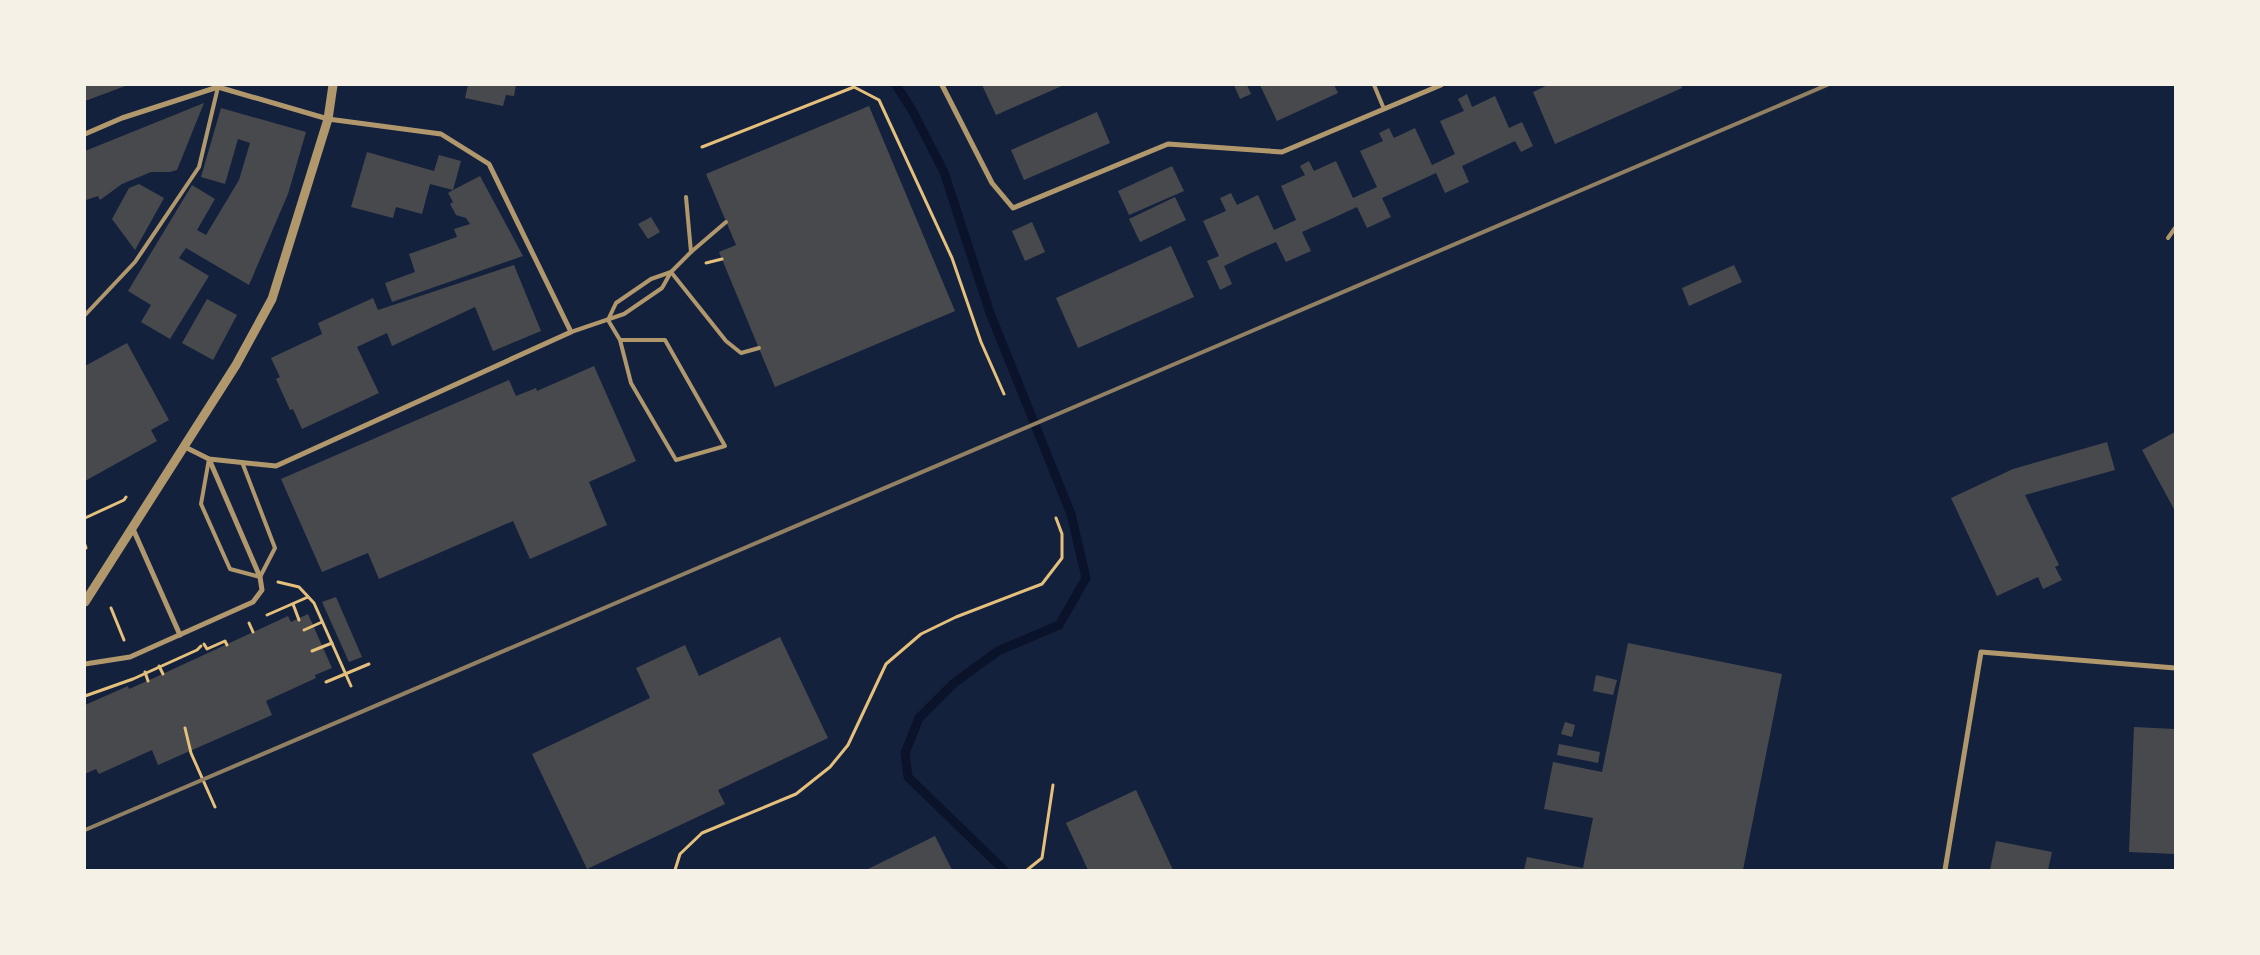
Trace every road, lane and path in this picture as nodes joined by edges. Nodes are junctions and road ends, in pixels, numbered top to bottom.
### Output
1 (332, 85) edge
2 (942, 85) edge
3 (1374, 85) edge
4 (1441, 85) edge
5 (219, 86) edge
6 (852, 86) edge
7 (1384, 109) junction
8 (328, 119) junction
9 (85, 134) edge
10 (702, 147) dead end
11 (686, 197) dead end
12 (726, 222) dead end
13 (2175, 228) edge
14 (2168, 238) dead end
15 (691, 252) junction
16 (671, 272) junction
17 (85, 315) edge
18 (608, 320) junction
19 (571, 332) junction
20 (620, 340) junction
21 (759, 348) dead end
22 (1004, 394) dead end
23 (185, 447) junction
24 (209, 459) junction
25 (242, 462) junction
26 (130, 492) dead end
27 (85, 518) edge
28 (1056, 518) dead end
29 (133, 529) junction
30 (260, 577) junction
31 (85, 602) edge
32 (292, 604) dead end
33 (111, 608) dead end
34 (299, 620) dead end
35 (322, 622) junction
36 (249, 623) dead end
37 (118, 625) dead end
38 (304, 630) dead end
39 (253, 632) dead end
40 (180, 635) junction
41 (204, 643) dead end
42 (332, 643) junction
43 (227, 645) dead end
44 (198, 650) dead end
45 (312, 651) dead end
46 (85, 664) edge
47 (369, 664) dead end
48 (158, 665) junction
49 (2175, 668) edge
50 (145, 673) junction
51 (163, 674) dead end
52 (346, 674) junction
53 (148, 680) dead end
54 (326, 682) dead end
55 (350, 686) dead end
56 (85, 696) edge
57 (185, 728) dead end
58 (1053, 785) dead end
59 (215, 808) dead end
60 (675, 870) edge
61 (1027, 870) edge
62 (1944, 870) edge

1 - 8 street
2 - 7 street
3 - 7 lane
4 - 7 street
5 - 8 street
5 - 9 street
5 - 17 lane
6 - 10 path
6 - 22 path
8 - 19 street
8 - 23 street
11 - 15 lane
12 - 15 lane
13 - 14 lane
15 - 16 lane
16 - 18 lane
16 - 18 lane
16 - 21 lane
18 - 19 lane
18 - 20 lane
19 - 25 street
20 - 20 lane
23 - 24 street
23 - 29 street
24 - 25 street
24 - 30 street
24 - 30 lane
25 - 30 lane
26 - 27 path
28 - 60 path
29 - 31 street
29 - 40 street
30 - 35 path
30 - 40 street
32 - 34 path
33 - 37 path
35 - 38 path
35 - 42 path
36 - 39 path
40 - 46 street
41 - 43 path
42 - 45 path
42 - 52 path
44 - 48 path
47 - 52 path
48 - 50 path
48 - 51 path
49 - 62 street
50 - 53 path
50 - 56 path
52 - 54 path
52 - 55 path
57 - 59 path
58 - 61 path

